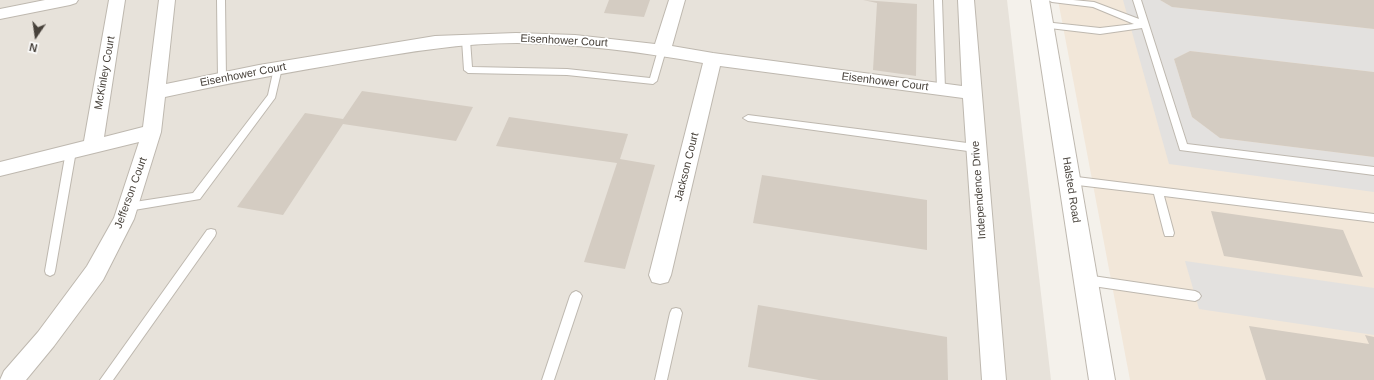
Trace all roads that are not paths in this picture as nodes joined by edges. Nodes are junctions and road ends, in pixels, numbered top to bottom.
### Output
1 (70, 0) edge
2 (117, 0) edge
3 (167, 0) edge
4 (221, 0) edge
5 (678, 0) edge
6 (938, 0) edge
7 (966, 0) edge
8 (1040, 0) edge
9 (1052, 0) edge
10 (1137, 0) edge
11 (0, 14) edge
12 (1044, 25) junction
13 (1144, 25) junction
14 (466, 40) junction
15 (662, 50) junction
16 (713, 59) junction
17 (278, 68) junction
18 (222, 79) junction
19 (941, 89) junction
20 (158, 92) junction
21 (971, 93) junction
22 (748, 118) dead end
23 (152, 132) junction
24 (93, 146) junction
25 (975, 148) junction
26 (71, 152) junction
27 (0, 169) edge
28 (1374, 171) edge
29 (1069, 180) junction
30 (1158, 192) junction
31 (128, 207) junction
32 (1374, 218) edge
33 (1169, 232) dead end
34 (211, 233) dead end
35 (50, 271) dead end
36 (660, 275) dead end
37 (1086, 280) junction
38 (576, 296) dead end
39 (1195, 296) dead end
40 (676, 313) dead end
41 (10, 378) edge
42 (106, 380) edge
43 (548, 380) edge
44 (661, 380) edge
45 (994, 380) edge
46 (1102, 380) edge

1 - 11 street
2 - 24 street, McKinley Court
3 - 20 street, Jefferson Court
4 - 18 lane
5 - 15 street
6 - 19 lane
7 - 21 street, Independence Drive
8 - 12 street, Halsted Road
9 - 13 lane
10 - 13 lane
12 - 13 lane
12 - 29 street, Halsted Road
13 - 28 lane
14 - 15 street, Eisenhower Court
14 - 15 lane
14 - 17 street, Eisenhower Court
15 - 16 street, Eisenhower Court
16 - 19 street, Eisenhower Court
16 - 36 street, Jackson Court
17 - 18 street, Eisenhower Court
17 - 31 lane
18 - 20 street, Eisenhower Court
19 - 21 street, Eisenhower Court
20 - 23 street, Jefferson Court
21 - 25 street, Independence Drive
22 - 25 lane
23 - 24 street
23 - 31 street, Jefferson Court
24 - 26 street
25 - 45 street, Independence Drive
26 - 27 street
26 - 35 lane
29 - 30 lane
29 - 37 street, Halsted Road
30 - 32 lane
30 - 33 lane
31 - 41 street, Jefferson Court
34 - 42 lane
37 - 39 lane
37 - 46 street, Halsted Road
38 - 43 lane
40 - 44 lane

